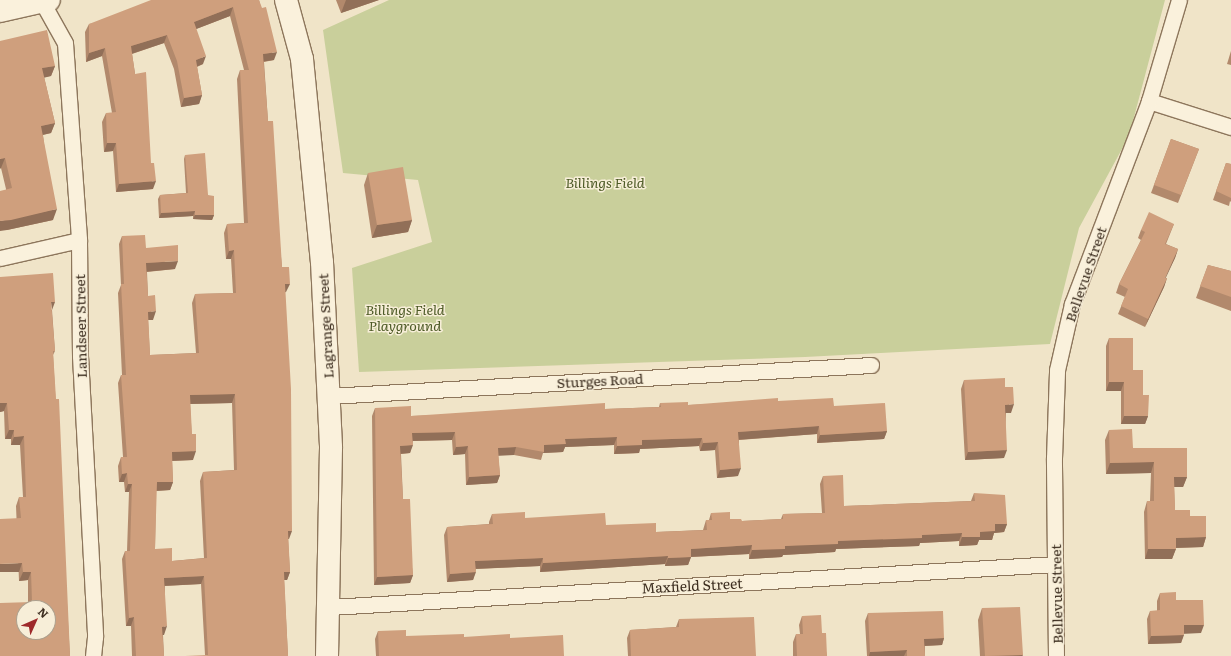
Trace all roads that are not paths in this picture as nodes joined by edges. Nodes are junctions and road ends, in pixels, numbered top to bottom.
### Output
1 (286, 0) edge
2 (1178, 0) edge
3 (44, 1) edge
4 (0, 11) edge
5 (1149, 101) junction
6 (1231, 127) edge
7 (79, 240) junction
8 (0, 258) edge
9 (871, 365) dead end
10 (329, 396) junction
11 (1055, 564) junction
12 (330, 607) junction
13 (93, 656) edge
14 (327, 656) edge
15 (1056, 656) edge

1 - 10 main road, Lagrange Street
2 - 5 street, Bellevue Street
3 - 4 main road
3 - 7 street, Landseer Street
5 - 6 street
5 - 11 street, Bellevue Street
7 - 8 street
7 - 13 street, Landseer Street
9 - 10 street, Sturges Road
10 - 12 main road, Lagrange Street
11 - 12 street, Maxfield Street
11 - 15 street, Bellevue Street
12 - 14 main road, Lagrange Street

